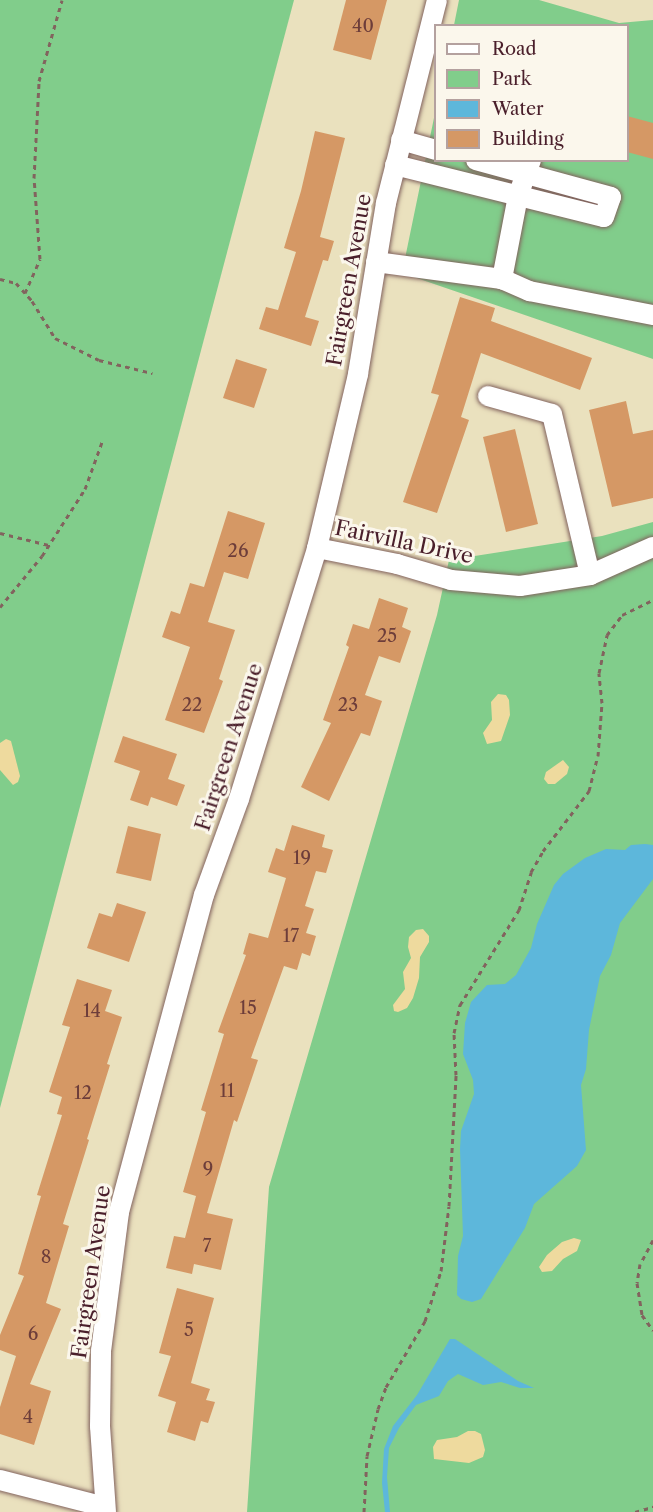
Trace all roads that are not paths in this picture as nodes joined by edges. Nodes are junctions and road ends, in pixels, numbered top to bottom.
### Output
1 (437, 0) edge
2 (401, 140) junction
3 (434, 150) edge
4 (491, 162) edge
5 (395, 165) junction
6 (528, 167) edge
7 (518, 196) junction
8 (376, 262) junction
9 (502, 279) junction
10 (653, 315) edge
11 (488, 396) dead end
12 (653, 547) edge
13 (317, 548) junction
14 (590, 575) junction
15 (0, 1480) edge
16 (105, 1509) edge

1 - 2 street, Fairgreen Avenue
2 - 3 street
2 - 5 street, Fairgreen Avenue
4 - 6 street
5 - 7 street
5 - 8 street, Fairgreen Avenue
6 - 7 street
6 - 7 street
7 - 9 street
8 - 9 street
8 - 13 street, Fairgreen Avenue
9 - 10 street
11 - 14 street
12 - 14 street, Fairvilla Drive
13 - 14 street, Fairvilla Drive
13 - 16 street, Fairgreen Avenue
15 - 16 street

